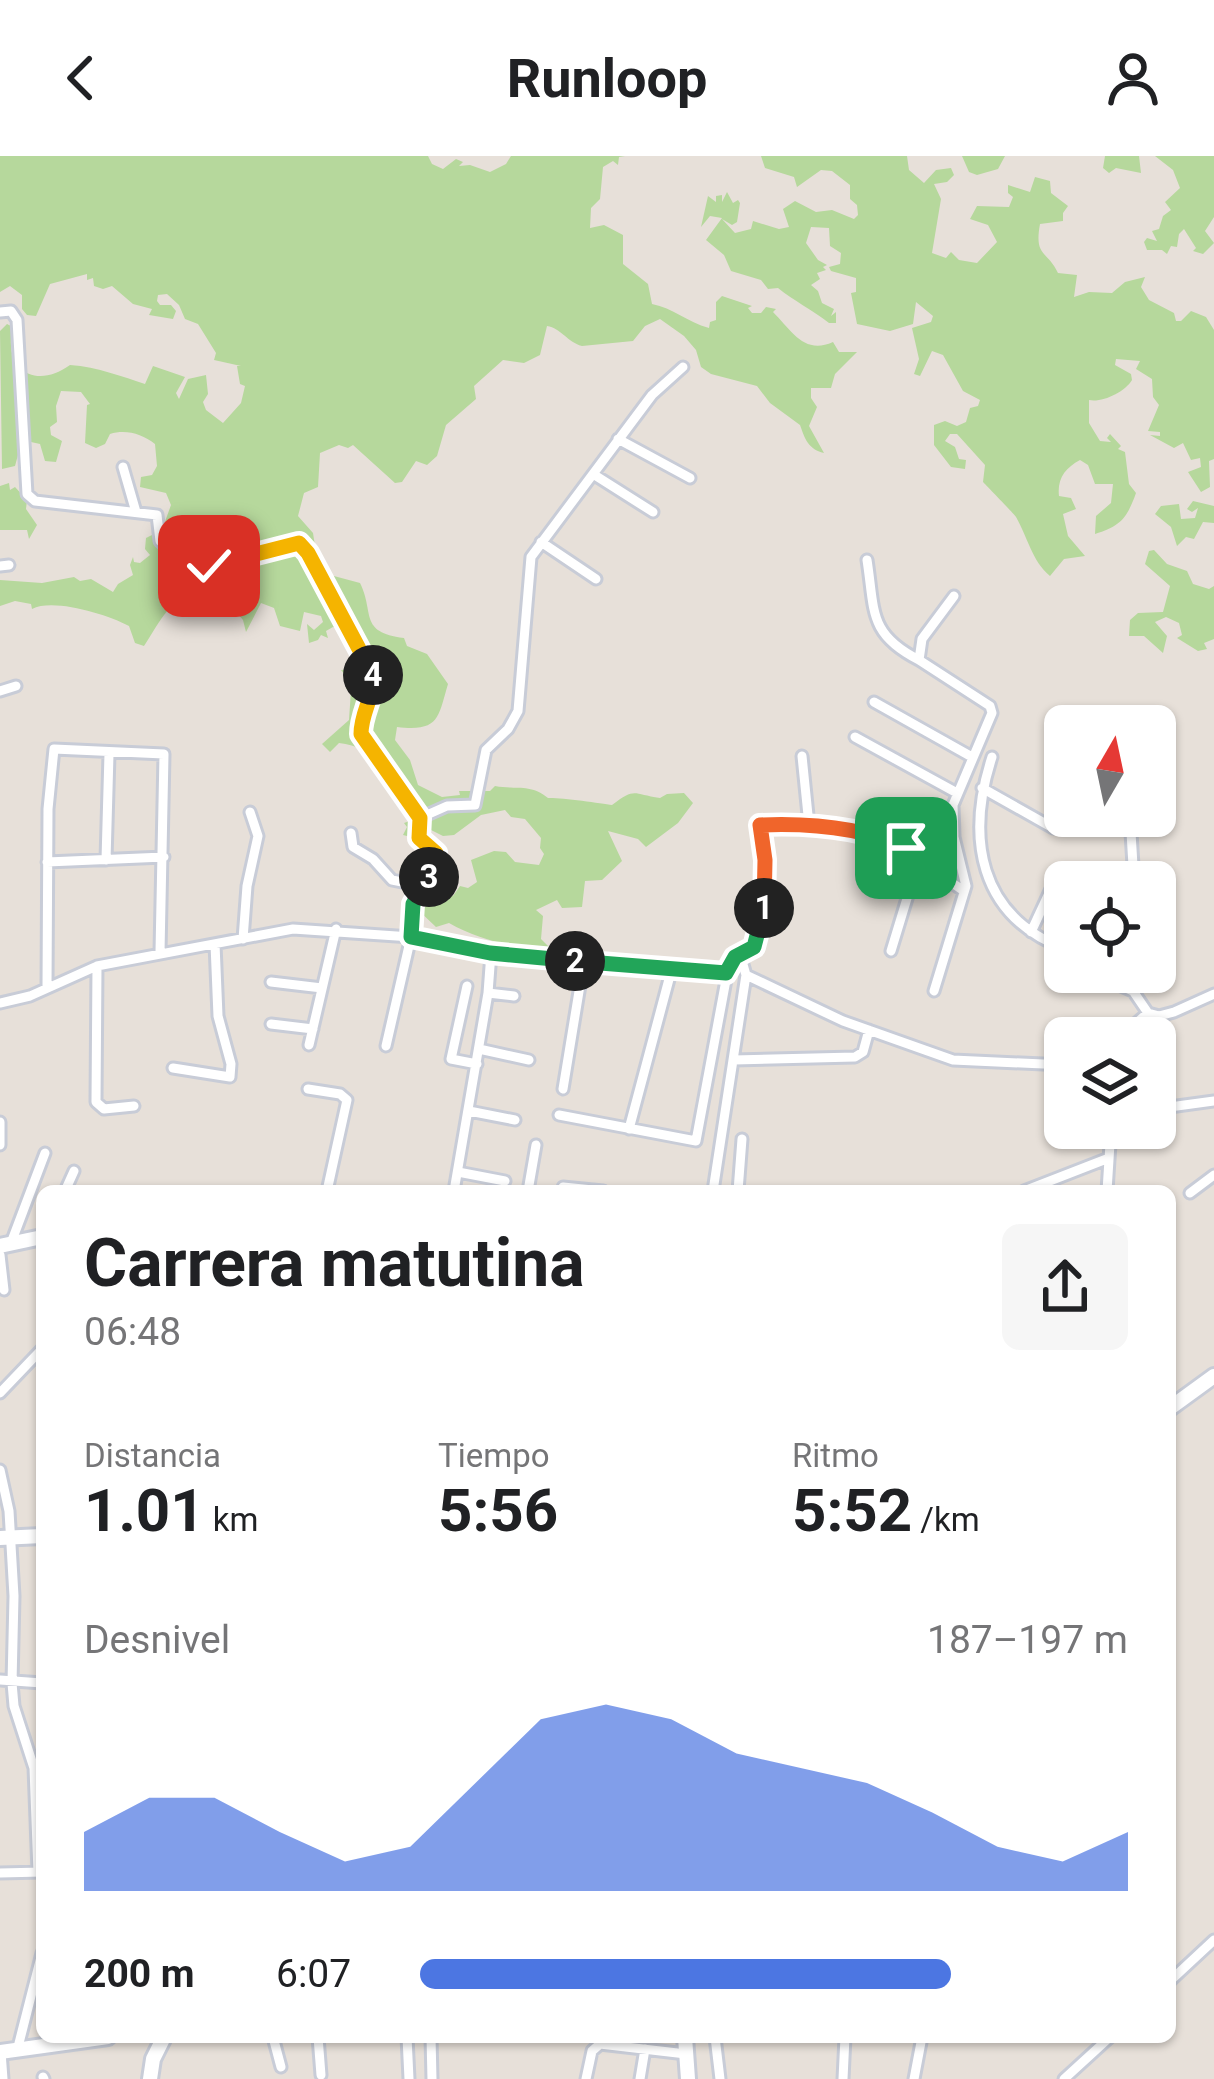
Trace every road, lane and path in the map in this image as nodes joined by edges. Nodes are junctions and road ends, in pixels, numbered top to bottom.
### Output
1 (0, 312) edge
2 (683, 368) dead end
3 (618, 439) junction
4 (123, 467) dead end
5 (593, 474) junction
6 (690, 478) dead end
7 (136, 512) junction
8 (653, 512) dead end
9 (541, 542) junction
10 (867, 560) dead end
11 (596, 579) dead end
12 (954, 596) dead end
13 (919, 660) junction
14 (16, 686) dead end
15 (0, 691) edge
16 (874, 702) dead end
17 (855, 737) dead end
18 (109, 754) junction
19 (802, 756) dead end
20 (972, 757) junction
21 (992, 757) dead end
22 (982, 788) junction
23 (957, 793) junction
24 (250, 812) dead end
25 (420, 818) junction
26 (1044, 823) edge
27 (809, 825) junction
28 (351, 832) dead end
29 (164, 857) junction
30 (919, 859) junction
31 (106, 860) junction
32 (47, 862) junction
33 (422, 886) junction
34 (964, 891) junction
35 (1044, 904) edge
36 (336, 929) junction
37 (1031, 932) junction
38 (411, 937) junction
39 (1044, 938) edge
40 (243, 939) junction
41 (215, 944) junction
42 (891, 951) dead end
43 (160, 952) junction
44 (490, 953) junction
45 (740, 954) junction
46 (584, 962) junction
47 (97, 966) junction
48 (672, 968) junction
49 (726, 973) junction
50 (746, 975) junction
51 (271, 982) dead end
52 (47, 986) junction
53 (467, 986) dead end
54 (322, 988) junction
55 (934, 991) dead end
56 (488, 993) junction
57 (1134, 993) edge
58 (1214, 994) edge
59 (514, 996) dead end
60 (0, 1004) edge
61 (1148, 1013) junction
62 (1143, 1017) edge
63 (271, 1024) dead end
64 (313, 1029) junction
65 (868, 1030) junction
66 (309, 1045) dead end
67 (386, 1046) dead end
68 (479, 1049) junction
69 (529, 1060) dead end
70 (734, 1060) junction
71 (476, 1064) junction
72 (1044, 1064) edge
73 (173, 1068) dead end
74 (308, 1089) dead end
75 (563, 1089) dead end
76 (1214, 1101) edge
77 (134, 1106) dead end
78 (1176, 1106) edge
79 (469, 1112) junction
80 (559, 1115) dead end
81 (515, 1120) dead end
82 (0, 1122) edge
83 (629, 1129) junction
84 (742, 1139) dead end
85 (536, 1144) dead end
86 (0, 1145) edge
87 (1110, 1149) edge
88 (45, 1153) dead end
89 (1109, 1158) junction
90 (74, 1172) dead end
91 (458, 1172) junction
92 (1214, 1174) edge
93 (506, 1181) dead end
94 (68, 1185) edge
95 (328, 1185) edge
96 (455, 1185) edge
97 (529, 1185) edge
98 (714, 1185) edge
99 (738, 1185) edge
100 (1039, 1185) edge
101 (1107, 1185) edge
102 (1190, 1193) dead end
103 (36, 1240) edge
104 (3, 1249) edge
105 (4, 1289) dead end
106 (36, 1355) edge
107 (1214, 1376) edge
108 (0, 1393) edge
109 (1176, 1404) edge
110 (0, 1471) edge
111 (36, 1537) edge
112 (5, 1538) edge
113 (6, 1681) edge
114 (36, 1683) edge
115 (36, 1762) edge
116 (36, 1872) edge
117 (0, 1873) edge
118 (1214, 1940) edge
119 (1176, 1975) edge
120 (36, 1977) edge
121 (59, 2043) edge
122 (161, 2043) edge
123 (275, 2043) edge
124 (318, 2043) edge
125 (407, 2043) edge
126 (430, 2043) edge
127 (685, 2043) edge
128 (716, 2043) edge
129 (844, 2043) edge
130 (921, 2043) edge
131 (1103, 2043) edge
132 (18, 2048) junction
133 (645, 2049) junction
134 (0, 2052) edge
135 (686, 2054) junction
136 (281, 2067) dead end
137 (321, 2075) dead end
138 (3, 2079) edge
139 (150, 2079) edge
140 (409, 2079) edge
141 (432, 2079) edge
142 (586, 2079) edge
143 (640, 2079) edge
144 (688, 2079) edge
145 (719, 2079) edge
146 (843, 2079) edge
147 (914, 2079) edge
148 (1064, 2079) edge

1 - 7 street
2 - 3 street
3 - 5 street
3 - 6 street
4 - 7 street
5 - 8 street
5 - 9 street
7 - 25 street
9 - 11 street
9 - 25 street
10 - 13 street
12 - 13 street
13 - 20 street
14 - 15 street
16 - 20 street
17 - 23 street
18 - 29 street
18 - 31 street
18 - 32 street
19 - 27 street
20 - 23 street
21 - 22 street
22 - 26 street
22 - 37 street
23 - 34 street
24 - 40 street
25 - 33 street
27 - 30 street
27 - 45 street
28 - 33 street
29 - 31 street
29 - 43 street
30 - 34 street
30 - 42 street
31 - 32 street
32 - 52 street
33 - 38 street
34 - 55 street
35 - 37 street
36 - 38 street
36 - 40 street
36 - 54 street
37 - 39 street
38 - 44 street
38 - 67 street
40 - 41 street
41 - 43 street
41 - 73 street
43 - 47 street
44 - 46 street
44 - 56 street
45 - 49 street
45 - 50 street
46 - 48 street
46 - 75 street
47 - 52 street
47 - 77 street
48 - 49 street
48 - 83 street
49 - 83 street
50 - 65 street
50 - 70 street
51 - 54 street
52 - 60 street
53 - 71 street
54 - 64 street
56 - 59 street
56 - 68 street
57 - 61 street
58 - 61 street
61 - 62 street
63 - 64 street
64 - 66 street
65 - 70 street
65 - 72 street
68 - 69 street
68 - 71 street
70 - 98 street
71 - 79 street
74 - 95 street
76 - 78 street
79 - 81 street
79 - 91 street
80 - 83 street
82 - 86 street
84 - 99 street
85 - 97 street
87 - 89 street
88 - 104 street
89 - 100 street
89 - 101 street
90 - 94 street
91 - 93 street
91 - 96 street
92 - 102 street
103 - 104 main road
104 - 105 street
106 - 108 street
107 - 109 main road
110 - 112 street
111 - 112 main road
112 - 113 street
113 - 114 street
113 - 115 street
116 - 117 street
118 - 119 street
120 - 132 street
121 - 132 main road
122 - 139 main road
123 - 136 street
124 - 137 street
125 - 140 street
126 - 141 street
127 - 135 main road
128 - 145 street
129 - 146 street
130 - 147 street
131 - 148 street
132 - 134 main road
133 - 135 street
133 - 142 street
133 - 143 street
134 - 138 street
135 - 144 main road

